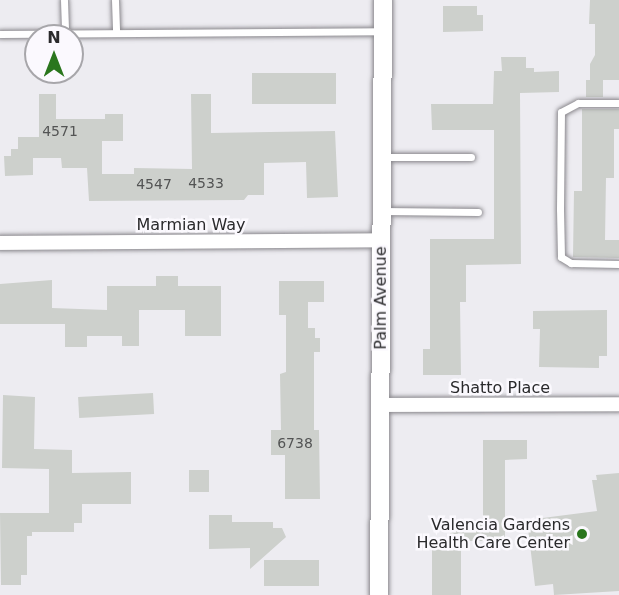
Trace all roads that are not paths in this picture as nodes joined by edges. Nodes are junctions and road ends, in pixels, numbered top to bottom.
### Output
1 (64, 0) edge
2 (115, 0) edge
3 (382, 0) edge
4 (65, 24) edge
5 (382, 31) junction
6 (84, 33) edge
7 (116, 33) junction
8 (0, 34) edge
9 (24, 34) edge
10 (619, 103) edge
11 (382, 157) junction
12 (471, 157) dead end
13 (382, 211) junction
14 (478, 212) dead end
15 (382, 240) junction
16 (0, 243) edge
17 (619, 264) edge
18 (619, 404) edge
19 (381, 405) junction
20 (379, 595) edge

1 - 4 lane
2 - 7 lane
3 - 5 street, Palm Avenue
5 - 7 lane
5 - 11 street, Palm Avenue
6 - 7 lane
8 - 9 lane
10 - 17 lane
11 - 12 lane
11 - 13 street, Palm Avenue
13 - 14 lane
13 - 15 street, Palm Avenue
15 - 16 street, Marmian Way
15 - 19 street, Palm Avenue
18 - 19 street, Shatto Place
19 - 20 street, Palm Avenue

